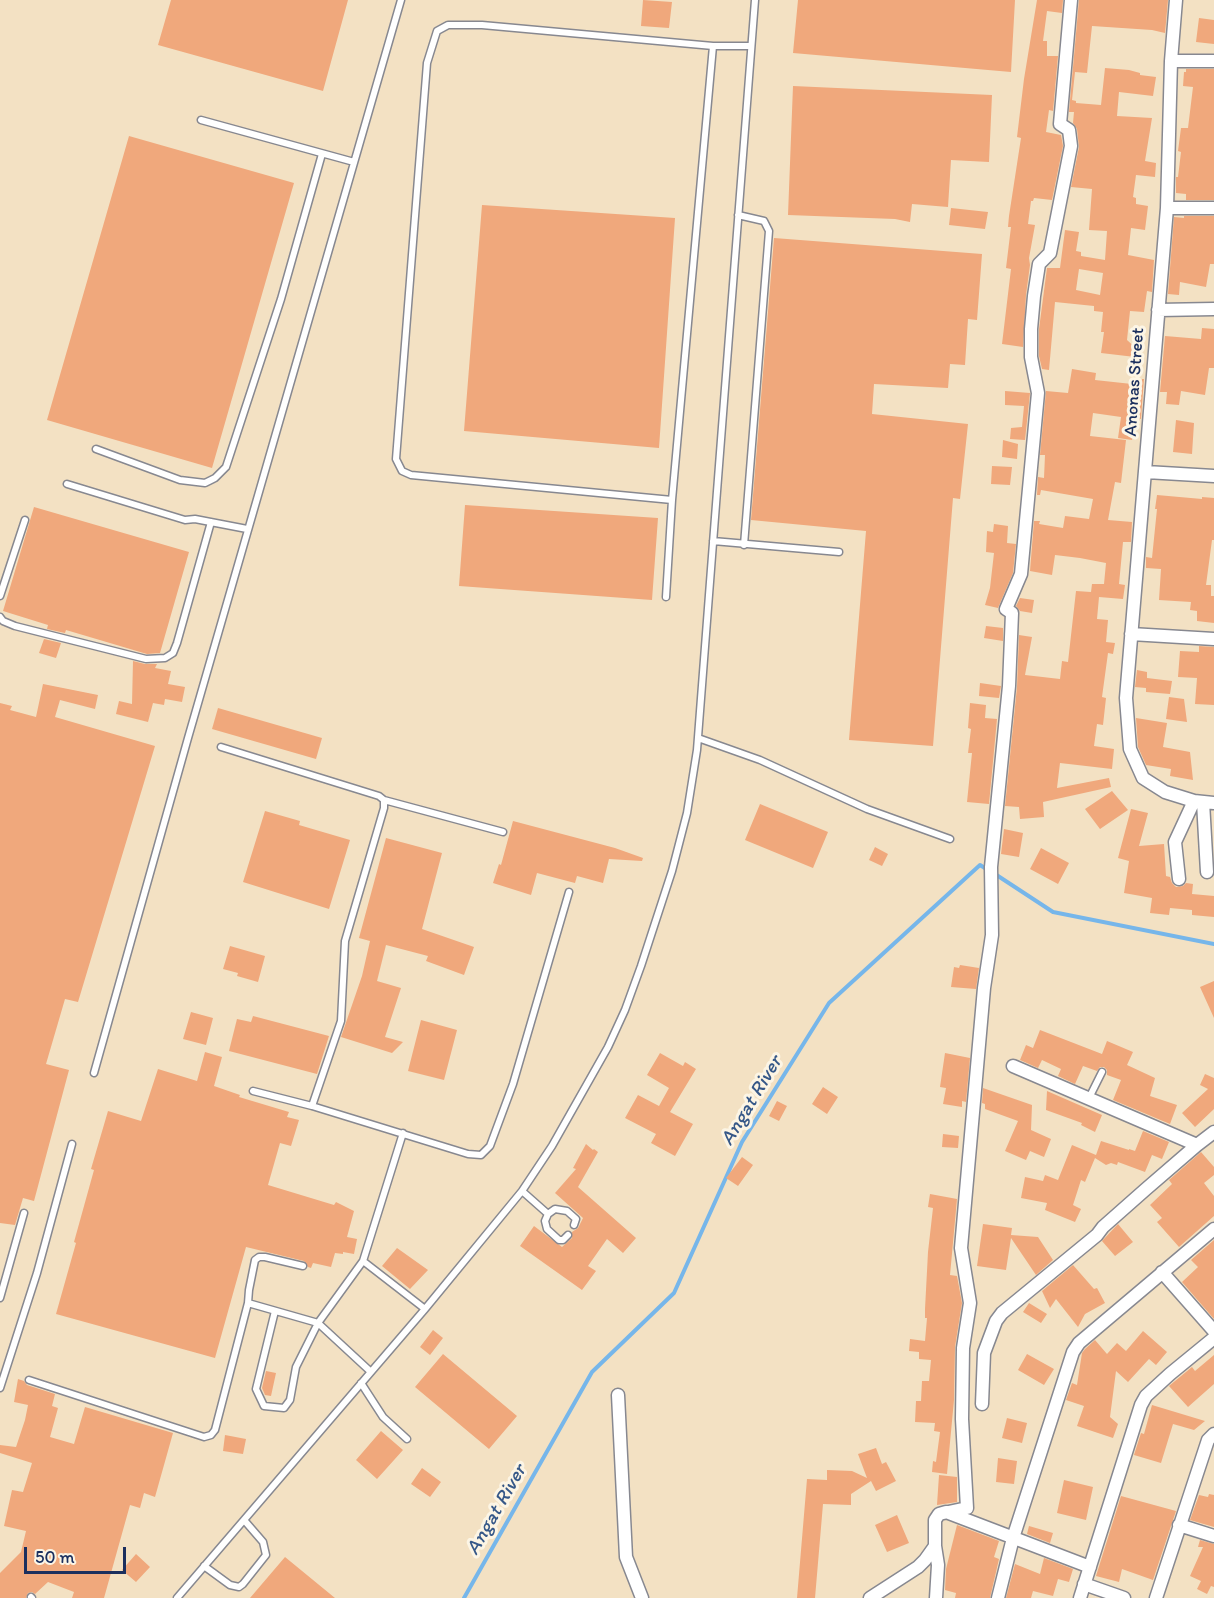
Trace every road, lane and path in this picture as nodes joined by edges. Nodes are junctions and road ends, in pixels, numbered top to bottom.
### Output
1 (401, 0) edge
2 (755, 0) edge
3 (1071, 0) edge
4 (1176, 0) edge
5 (713, 45) junction
6 (751, 46) junction
7 (1171, 61) junction
8 (1214, 61) edge
9 (201, 120) dead end
10 (322, 153) junction
11 (354, 162) junction
12 (1167, 208) junction
13 (1214, 208) edge
14 (738, 215) junction
15 (1214, 309) edge
16 (1158, 310) junction
17 (96, 449) dead end
18 (1146, 472) junction
19 (1214, 476) edge
20 (67, 484) dead end
21 (672, 500) junction
22 (25, 520) dead end
23 (211, 522) junction
24 (247, 529) junction
25 (713, 541) junction
26 (744, 545) junction
27 (839, 552) dead end
28 (0, 596) edge
29 (666, 597) dead end
30 (0, 617) edge
31 (1131, 634) junction
32 (1214, 639) edge
33 (698, 738) junction
34 (221, 747) dead end
35 (384, 800) junction
36 (1204, 802) edge
37 (503, 832) dead end
38 (950, 838) dead end
39 (1207, 872) dead end
40 (1179, 879) dead end
41 (569, 892) dead end
42 (1013, 1066) dead end
43 (1102, 1072) dead end
44 (94, 1073) dead end
45 (253, 1092) dead end
46 (1089, 1098) junction
47 (312, 1106) junction
48 (1214, 1132) edge
49 (404, 1133) junction
50 (72, 1144) dead end
51 (1197, 1144) junction
52 (522, 1191) junction
53 (24, 1213) dead end
54 (548, 1214) junction
55 (574, 1226) dead end
56 (1214, 1229) edge
57 (568, 1235) dead end
58 (363, 1262) junction
59 (303, 1266) dead end
60 (1162, 1272) junction
61 (0, 1298) edge
62 (248, 1303) junction
63 (425, 1309) junction
64 (275, 1311) junction
65 (318, 1323) junction
66 (1213, 1338) edge
67 (371, 1372) junction
68 (29, 1380) dead end
69 (361, 1383) junction
70 (0, 1388) edge
71 (618, 1395) dead end
72 (982, 1404) dead end
73 (1214, 1434) edge
74 (407, 1439) dead end
75 (1209, 1457) edge
76 (939, 1514) junction
77 (244, 1520) junction
78 (1179, 1525) junction
79 (1214, 1536) edge
80 (1013, 1538) junction
81 (935, 1546) junction
82 (204, 1566) junction
83 (1090, 1567) junction
84 (1084, 1584) junction
85 (177, 1598) edge
86 (642, 1598) edge
87 (870, 1598) edge
88 (936, 1598) edge
89 (998, 1598) edge
90 (1080, 1598) edge
91 (1124, 1598) edge
92 (1156, 1598) edge

1 - 11 lane
2 - 6 lane
3 - 76 street
4 - 7 street, Anonas Street
5 - 6 lane
5 - 21 lane
5 - 21 lane
6 - 14 lane
7 - 8 street
7 - 12 street, Anonas Street
9 - 10 lane
10 - 11 lane
10 - 17 lane
11 - 24 lane
12 - 13 street
12 - 16 street, Anonas Street
14 - 25 lane
14 - 26 lane
15 - 16 street
16 - 18 street, Anonas Street
18 - 19 street
18 - 31 street, Anonas Street
20 - 23 lane
21 - 29 lane
22 - 28 lane
23 - 24 lane
23 - 30 lane
24 - 44 lane
25 - 26 lane
25 - 33 lane
26 - 27 lane
31 - 32 street
31 - 36 street, Anonas Street
33 - 38 lane
33 - 52 lane
34 - 35 lane
35 - 37 lane
35 - 47 lane
36 - 39 street
36 - 40 street
41 - 49 lane
42 - 46 street
43 - 46 lane
45 - 47 lane
46 - 51 street
47 - 49 lane
48 - 51 street
49 - 58 lane
50 - 70 lane
51 - 72 street
52 - 54 lane
52 - 63 lane
53 - 61 lane
54 - 55 lane
54 - 57 lane
56 - 60 street
58 - 63 lane
58 - 65 lane
59 - 62 lane
60 - 66 street
60 - 80 street
62 - 64 lane
62 - 68 lane
63 - 67 lane
64 - 65 lane
64 - 65 lane
65 - 67 lane
66 - 83 street
67 - 69 lane
69 - 74 lane
69 - 77 lane
71 - 86 street
73 - 75 street
75 - 78 street
76 - 80 street
76 - 81 street
77 - 82 lane
77 - 82 lane
78 - 79 street
78 - 92 street
80 - 83 street
80 - 89 street
81 - 87 street
81 - 88 street
82 - 85 lane
83 - 84 street
84 - 90 street
84 - 91 street

